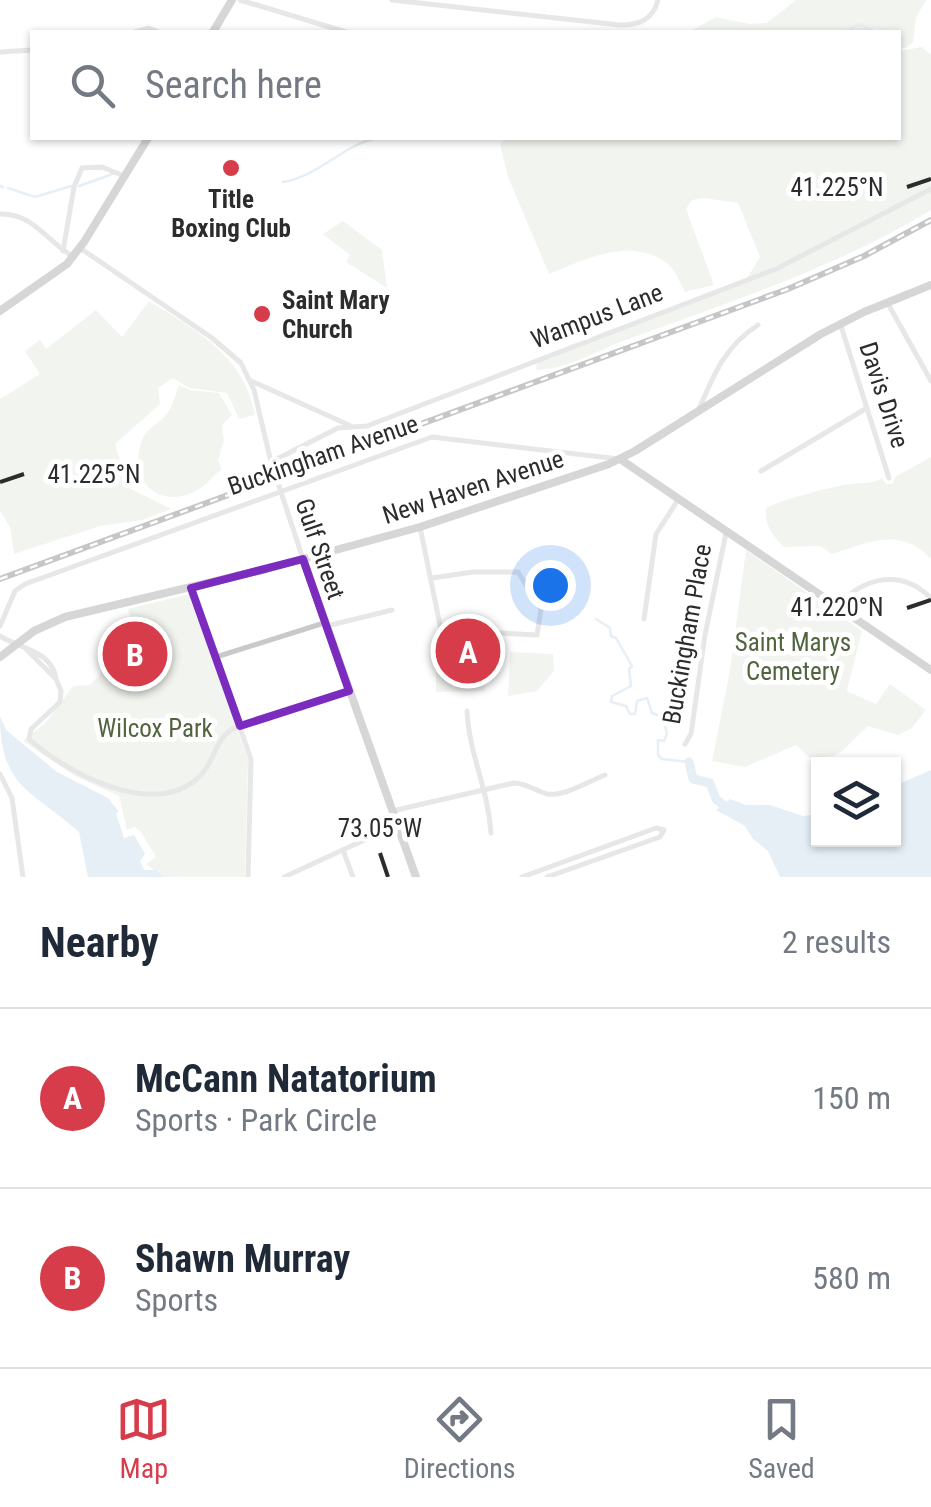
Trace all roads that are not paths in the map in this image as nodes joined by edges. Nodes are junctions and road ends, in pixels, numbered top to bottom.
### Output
1 (232, 0) edge
2 (240, 0) edge
3 (392, 0) edge
4 (482, 0) edge
5 (658, 0) edge
6 (409, 1) edge
7 (480, 10) junction
8 (213, 30) edge
9 (339, 30) edge
10 (30, 50) edge
11 (0, 52) edge
12 (147, 140) edge
13 (124, 176) junction
14 (931, 189) edge
15 (0, 214) edge
16 (80, 248) junction
17 (62, 251) junction
18 (73, 257) junction
19 (931, 285) edge
20 (888, 302) junction
21 (0, 312) edge
22 (840, 323) junction
23 (758, 324) dead end
24 (931, 381) edge
25 (252, 382) junction
26 (867, 408) junction
27 (698, 409) junction
28 (350, 425) junction
29 (620, 459) junction
30 (270, 462) junction
31 (762, 471) dead end
32 (890, 478) dead end
33 (279, 490) junction
34 (680, 498) junction
35 (420, 527) junction
36 (726, 530) junction
37 (303, 560) junction
38 (432, 578) junction
39 (191, 588) junction
40 (931, 598) edge
41 (838, 606) junction
42 (392, 610) dead end
43 (644, 619) dead end
44 (325, 624) junction
45 (0, 626) edge
46 (0, 636) edge
47 (16, 644) junction
48 (216, 657) junction
49 (0, 658) edge
50 (930, 669) edge
51 (349, 691) junction
52 (467, 711) dead end
53 (240, 726) junction
54 (685, 744) dead end
55 (605, 775) dead end
56 (2, 776) edge
57 (486, 789) junction
58 (392, 811) junction
59 (396, 824) junction
60 (490, 833) dead end
61 (343, 850) junction
62 (568, 860) junction
63 (572, 868) junction
64 (23, 877) edge
65 (248, 877) edge
66 (284, 877) edge
67 (352, 877) edge
68 (416, 877) edge
69 (522, 877) edge
70 (548, 877) edge

1 - 8 main road
2 - 9 street
3 - 6 street
4 - 7 street
5 - 7 street
6 - 7 street
10 - 11 street
12 - 13 main road
13 - 16 main road
13 - 17 street
14 - 28 street, Wampus Lane
15 - 17 street
16 - 18 main road
16 - 25 street, Gulf Street
17 - 18 street
18 - 21 main road
19 - 20 main road, New Haven Avenue
20 - 22 main road, New Haven Avenue
20 - 24 street
22 - 26 street, Davis Drive
22 - 27 main road, New Haven Avenue
23 - 27 street
25 - 28 street
25 - 30 street, Gulf Street
26 - 31 street
26 - 32 street, Davis Drive
27 - 29 main road, New Haven Avenue
28 - 30 street, Wampus Lane
29 - 33 street, Buckingham Avenue
29 - 34 main road, Buckingham Avenue
29 - 35 main road, New Haven Avenue
30 - 33 street, Gulf Street
33 - 37 street, Gulf Street
33 - 45 street, Buckingham Avenue
34 - 36 main road, Buckingham Avenue
34 - 43 street
35 - 37 main road, New Haven Avenue
35 - 38 street
36 - 41 main road, Buckingham Avenue
36 - 54 street, Buckingham Place
37 - 39 main road, New Haven Avenue
37 - 44 main road, Gulf Street
38 - 38 street
39 - 47 main road, New Haven Avenue
39 - 48 street
40 - 41 street
41 - 50 main road, Buckingham Avenue
42 - 44 street
44 - 48 street
44 - 51 main road, Gulf Street
46 - 47 street
47 - 49 main road, New Haven Avenue
47 - 53 street
48 - 53 street
51 - 53 street
51 - 58 main road, Gulf Street
52 - 57 street
53 - 65 street
55 - 57 street
56 - 64 street
57 - 58 street
57 - 60 street
58 - 59 main road, Gulf Street
59 - 61 street
59 - 68 main road, Gulf Street
61 - 66 street
61 - 67 street
62 - 63 street
62 - 63 street
62 - 69 street
63 - 70 street

